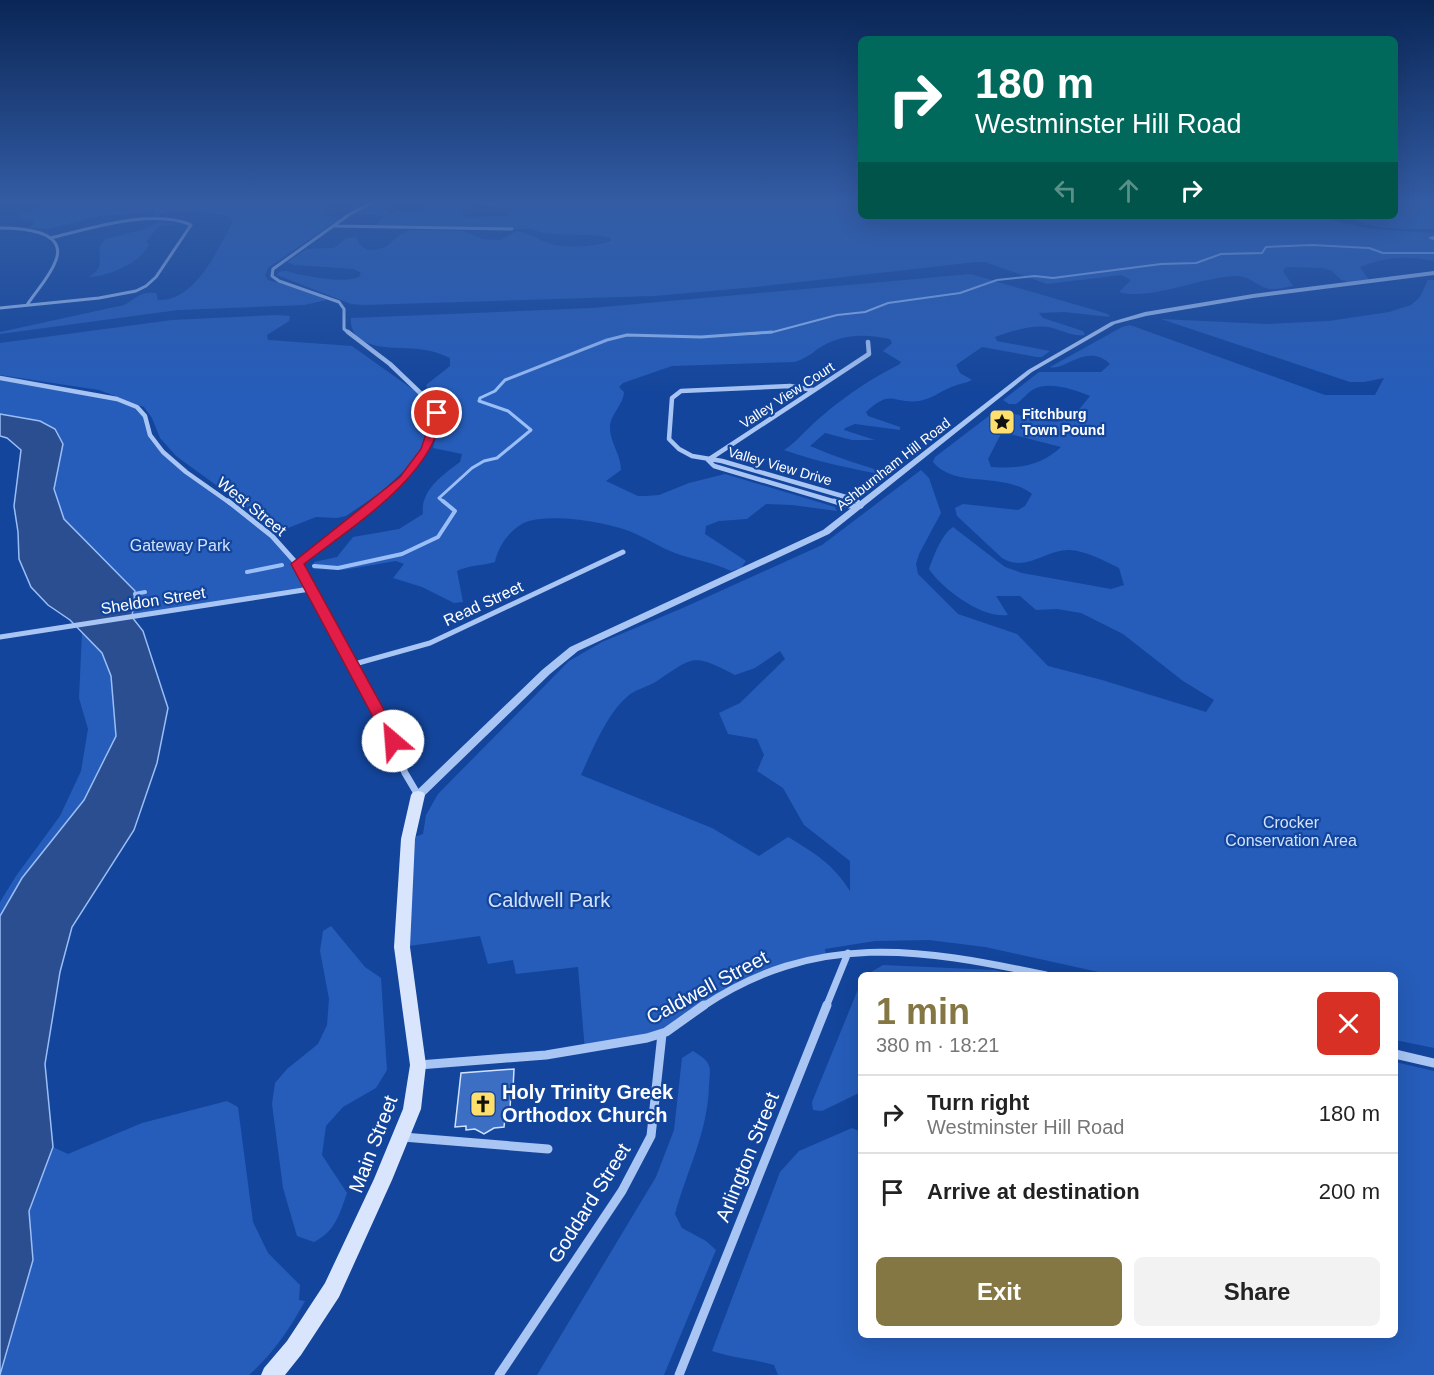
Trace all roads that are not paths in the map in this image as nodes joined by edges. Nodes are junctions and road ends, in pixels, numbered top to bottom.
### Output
1 (53, 266) edge
2 (162, 266) edge
3 (276, 266) edge
4 (1434, 273) edge
5 (27, 305) junction
6 (0, 308) edge
7 (868, 342) dead end
8 (0, 378) edge
9 (813, 390) junction
10 (707, 460) junction
11 (861, 506) junction
12 (623, 552) dead end
13 (297, 564) junction
14 (310, 589) junction
15 (0, 637) edge
16 (351, 665) junction
17 (418, 795) junction
18 (848, 953) junction
19 (1033, 972) edge
20 (662, 1034) junction
21 (1398, 1055) edge
22 (1434, 1063) edge
23 (418, 1065) junction
24 (402, 1136) junction
25 (548, 1149) dead end
26 (272, 1375) edge
27 (499, 1375) edge
28 (679, 1375) edge

1 - 5 street
2 - 5 street
3 - 13 street
4 - 11 street, Ashburnham Hill Road
5 - 6 street
7 - 9 street, Valley View Court
8 - 13 street, West Street
9 - 10 street, Valley View Court
9 - 10 street, Valley View Drive
10 - 11 street, Valley View Drive
11 - 17 street, Ashburnham Hill Road
12 - 16 street, Read Street
13 - 14 street, West Street
14 - 15 street, Sheldon Street
14 - 16 street, West Street
16 - 17 street, West Street
17 - 23 main road, Main Street
18 - 19 street, Caldwell Street
18 - 20 street, Caldwell Street
18 - 28 street, Arlington Street
20 - 23 street, Caldwell Street
20 - 27 street, Goddard Street
21 - 22 street
23 - 24 main road, Main Street
24 - 25 street
24 - 26 main road, Main Street

